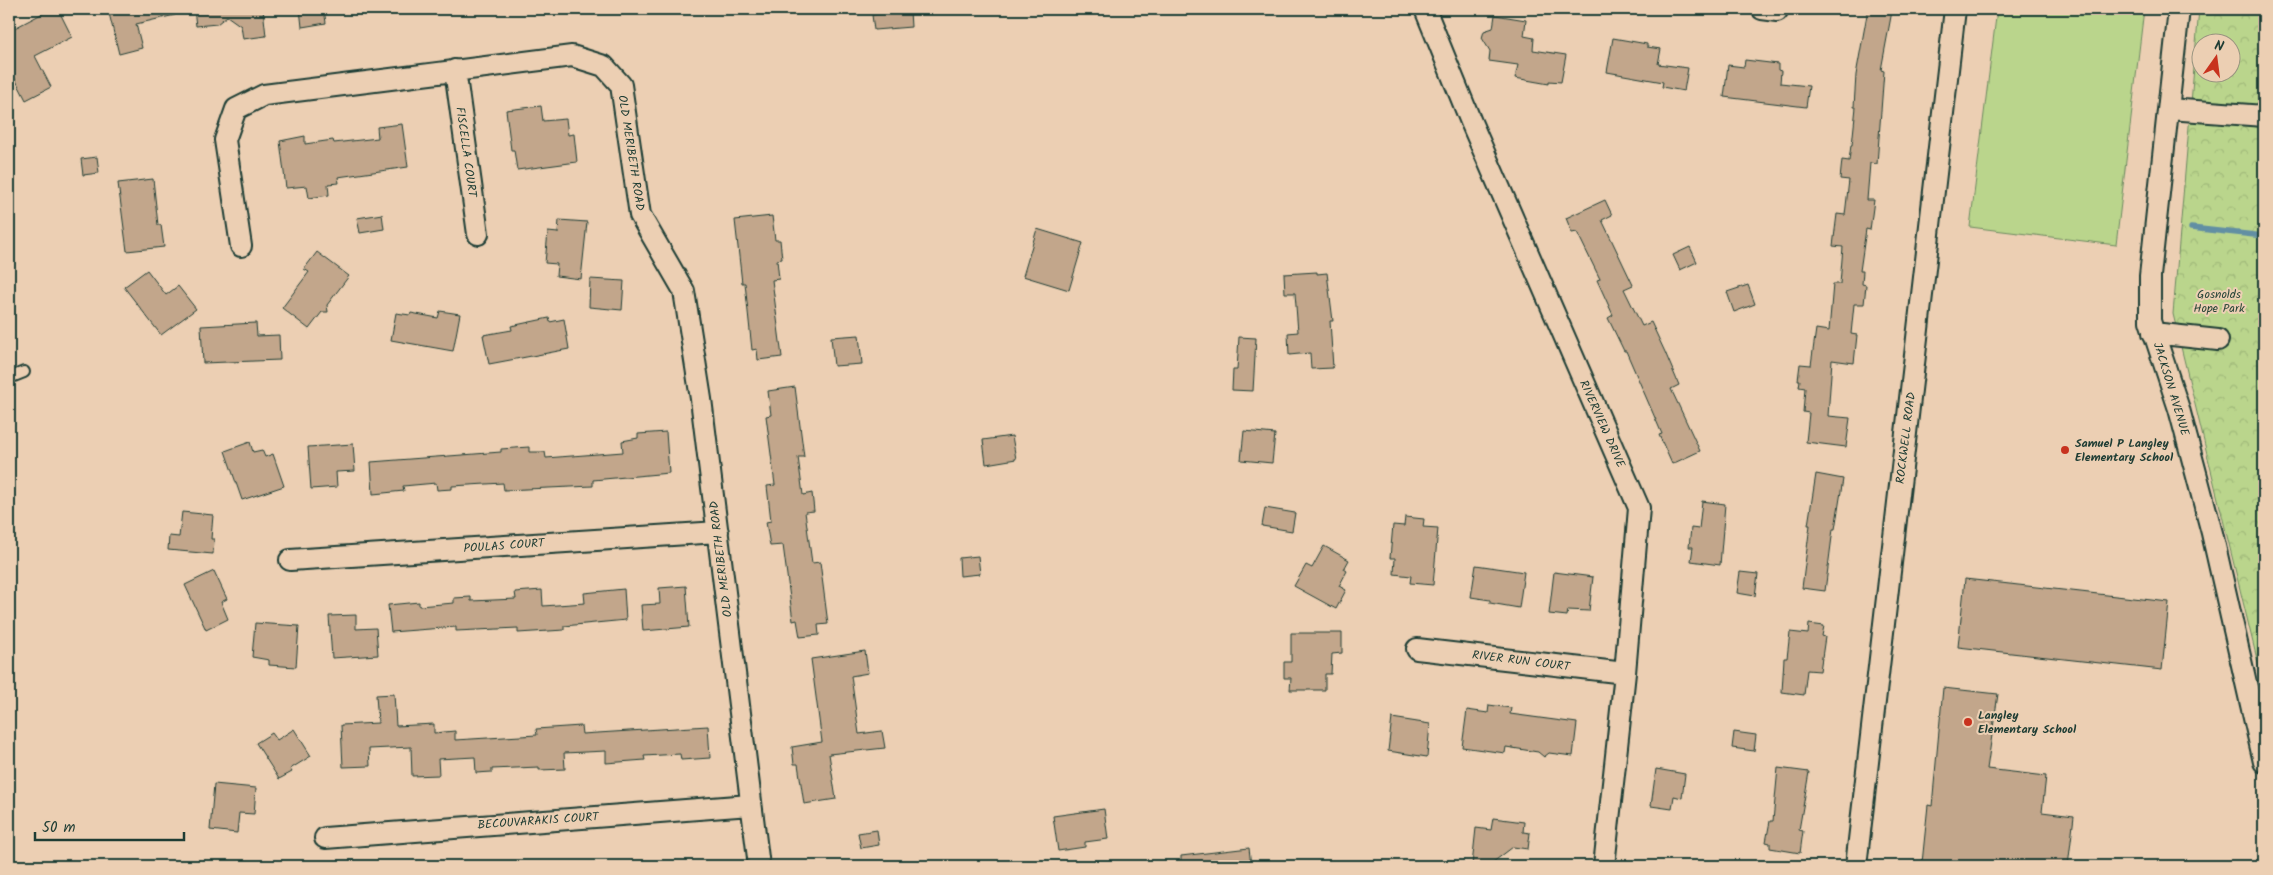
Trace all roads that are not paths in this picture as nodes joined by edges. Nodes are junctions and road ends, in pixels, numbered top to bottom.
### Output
1 (1425, 9) edge
2 (1955, 9) edge
3 (2180, 9) edge
4 (455, 70) junction
5 (2169, 109) junction
6 (2264, 116) edge
7 (478, 234) dead end
8 (241, 246) dead end
9 (2153, 332) junction
10 (2218, 340) dead end
11 (24, 372) dead end
12 (9, 378) edge
13 (718, 532) junction
14 (290, 560) dead end
15 (1417, 649) dead end
16 (1624, 673) junction
17 (2264, 762) edge
18 (750, 805) junction
19 (325, 838) dead end
20 (759, 866) edge
21 (1604, 866) edge
22 (1856, 866) edge

1 - 16 street, RIVERVIEW DRIVE
2 - 22 street, ROCKWELL ROAD
3 - 5 street, JACKSON AVENUE
4 - 7 street, FISCELLA COURT
4 - 8 street, OLD MERIBETH ROAD
4 - 13 street, OLD MERIBETH ROAD
5 - 6 street
5 - 9 street, JACKSON AVENUE
9 - 10 street
9 - 17 street, JACKSON AVENUE
11 - 12 lane
13 - 14 street, POULAS COURT
13 - 18 street, OLD MERIBETH ROAD
15 - 16 street, RIVER RUN COURT
16 - 21 street, RIVERVIEW DRIVE
18 - 19 street, BECOUVARAKIS COURT
18 - 20 street, OLD MERIBETH ROAD

